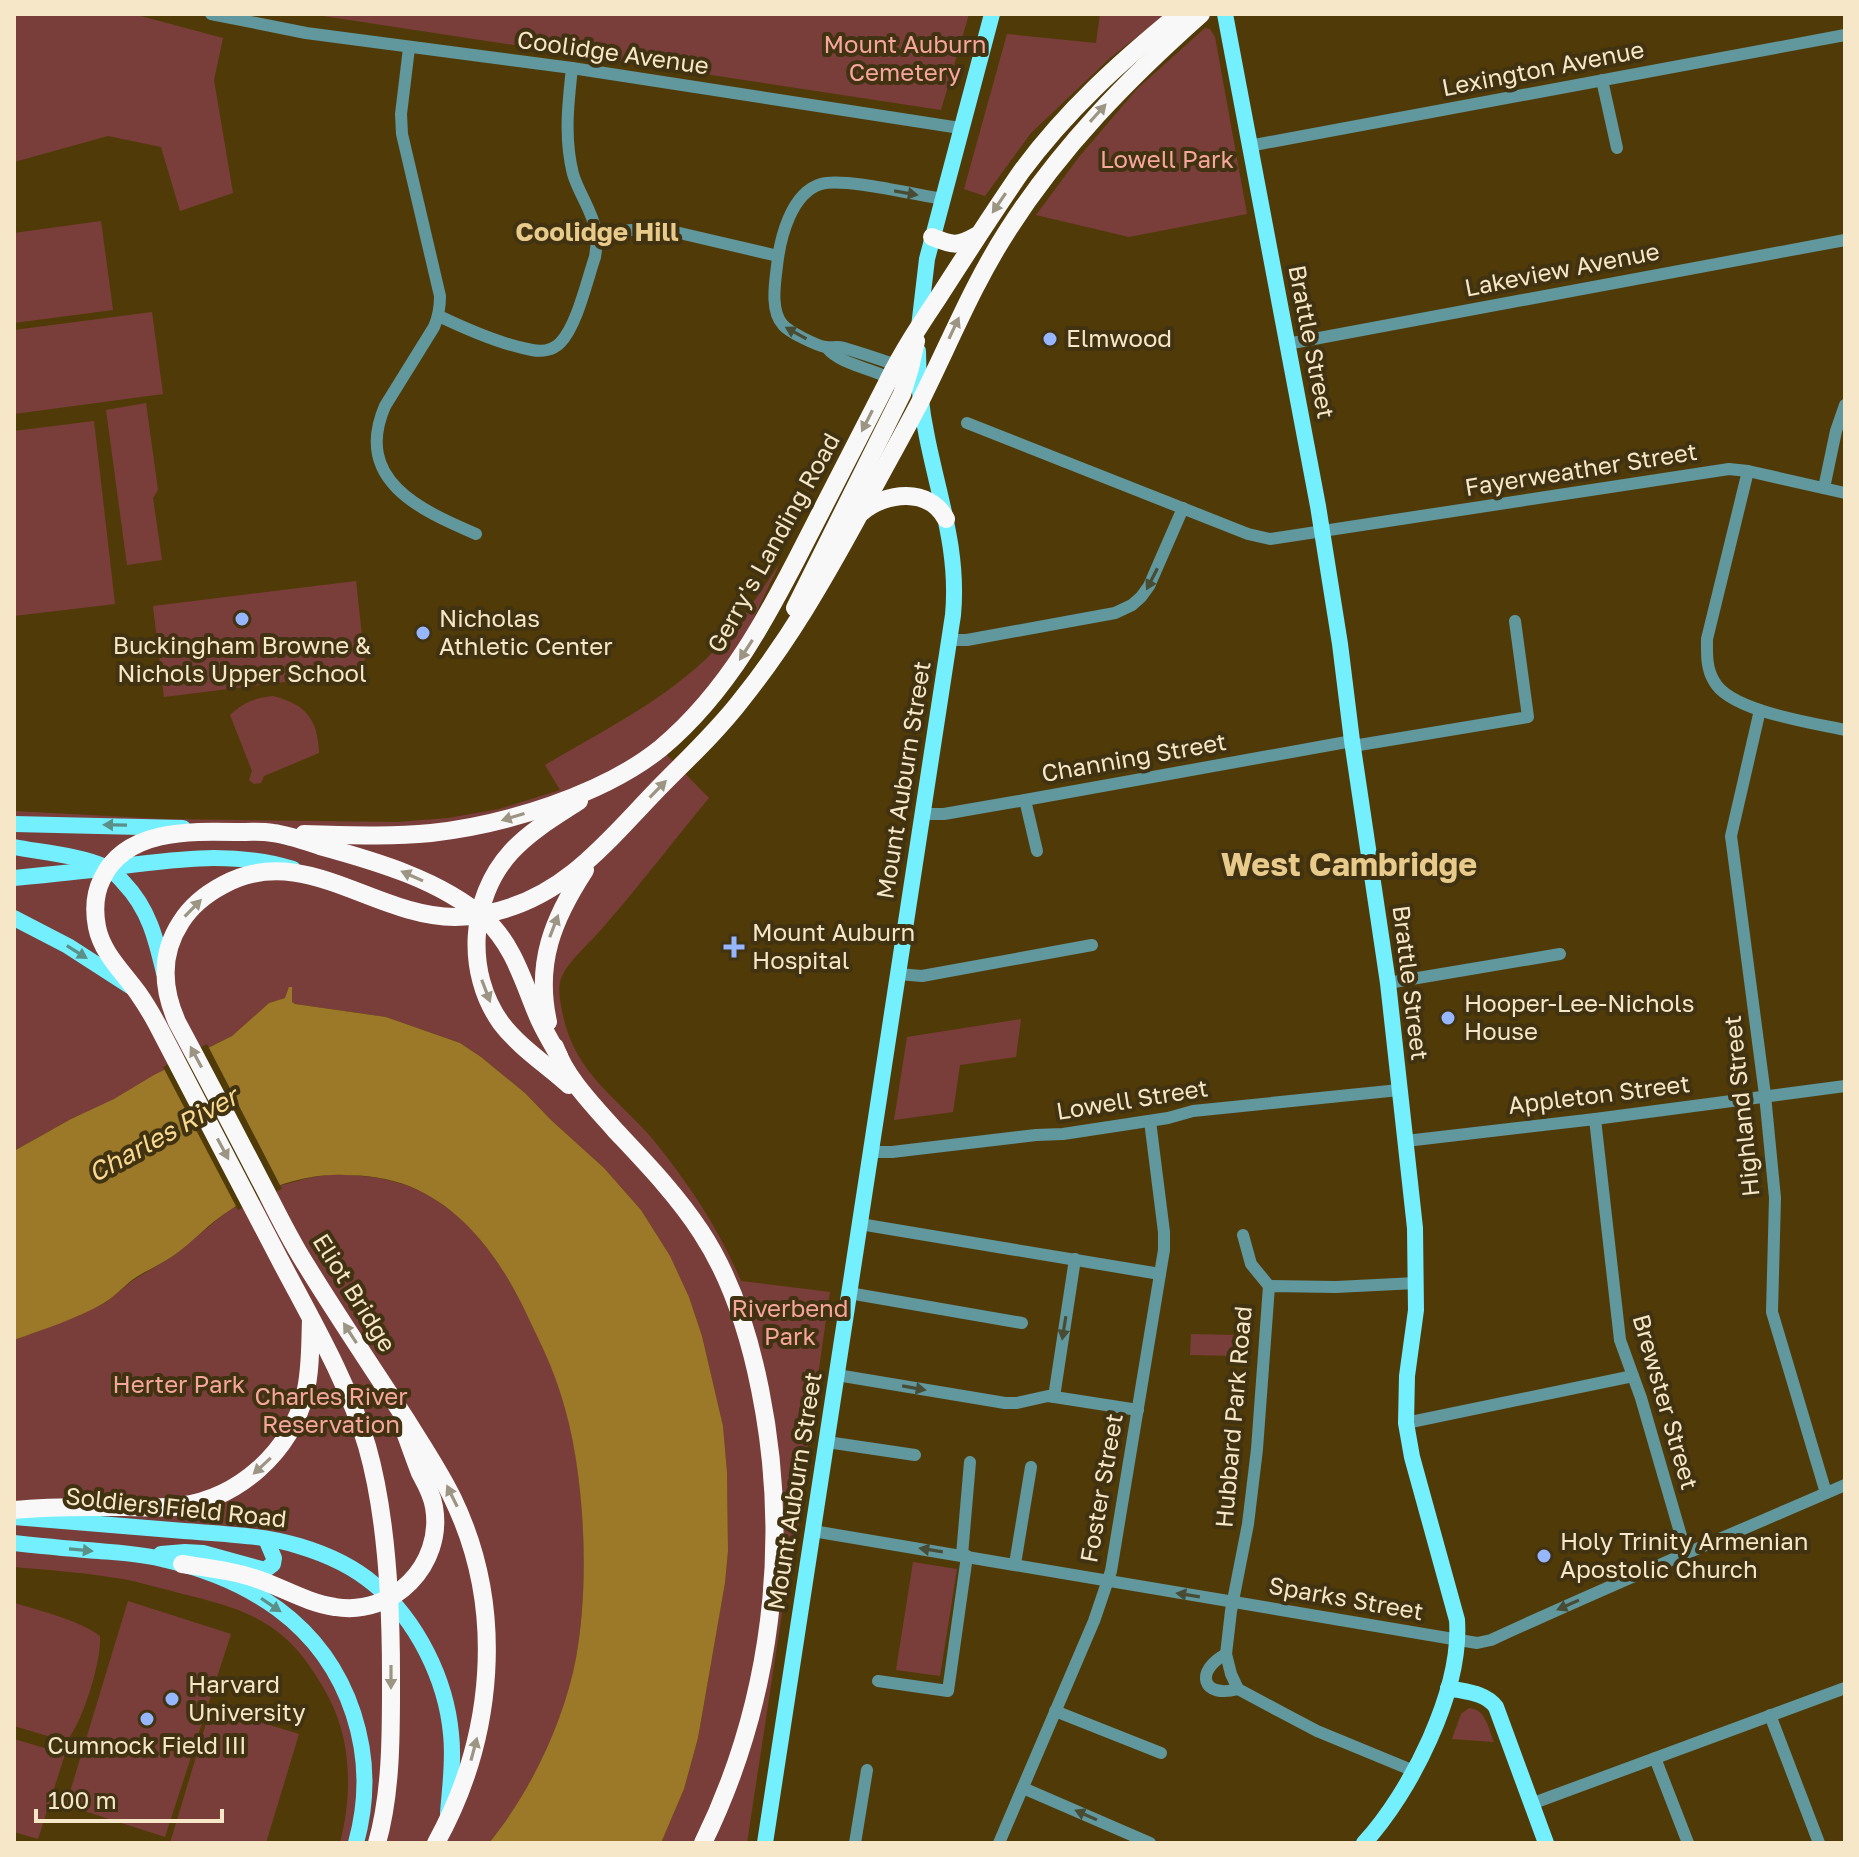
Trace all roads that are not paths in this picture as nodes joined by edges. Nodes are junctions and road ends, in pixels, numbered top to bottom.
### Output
1 (211, 14) edge
2 (992, 14) edge
3 (1179, 14) edge
4 (1201, 14) edge
5 (1225, 14) edge
6 (1845, 35) edge
7 (409, 48) junction
8 (572, 68) junction
9 (1602, 80) junction
10 (960, 128) junction
11 (1249, 146) junction
12 (1617, 148) dead end
13 (942, 199) junction
14 (596, 233) junction
15 (978, 235) junction
16 (932, 237) junction
17 (1845, 240) edge
18 (778, 256) junction
19 (439, 316) junction
20 (919, 328) junction
21 (1287, 344) junction
22 (892, 372) junction
23 (921, 399) junction
24 (1845, 405) edge
25 (967, 423) dead end
26 (1748, 471) junction
27 (1824, 488) junction
28 (1845, 493) edge
29 (1183, 508) junction
30 (857, 518) junction
31 (946, 519) junction
32 (1322, 531) junction
33 (476, 534) dead end
34 (1515, 621) dead end
35 (949, 640) junction
36 (751, 688) junction
37 (1760, 710) junction
38 (1845, 730) edge
39 (1352, 744) junction
40 (611, 779) junction
41 (1025, 800) junction
42 (923, 814) junction
43 (14, 824) edge
44 (220, 832) junction
45 (273, 833) junction
46 (604, 845) junction
47 (14, 847) edge
48 (1037, 851) dead end
49 (108, 868) junction
50 (14, 878) edge
51 (321, 878) junction
52 (480, 915) junction
53 (14, 918) edge
54 (1092, 945) dead end
55 (1560, 954) dead end
56 (898, 974) junction
57 (165, 978) junction
58 (1388, 983) junction
59 (136, 990) junction
60 (169, 1026) junction
61 (559, 1056) junction
62 (1845, 1086) edge
63 (1399, 1090) junction
64 (1765, 1095) junction
65 (595, 1107) junction
66 (1595, 1119) junction
67 (1150, 1121) junction
68 (1406, 1141) junction
69 (871, 1152) junction
70 (860, 1224) junction
71 (276, 1230) junction
72 (1243, 1235) dead end
73 (1075, 1259) junction
74 (1160, 1274) junction
75 (1416, 1283) junction
76 (1269, 1286) junction
77 (849, 1293) junction
78 (311, 1317) junction
79 (1022, 1323) dead end
80 (837, 1375) junction
81 (1633, 1376) junction
82 (1054, 1397) junction
83 (393, 1399) junction
84 (1138, 1410) junction
85 (1406, 1423) junction
86 (827, 1442) junction
87 (915, 1455) dead end
88 (970, 1462) dead end
89 (1031, 1467) dead end
90 (1845, 1485) edge
91 (1826, 1493) junction
92 (14, 1510) edge
93 (14, 1517) edge
94 (813, 1531) junction
95 (266, 1539) junction
96 (14, 1543) edge
97 (1686, 1553) junction
98 (148, 1556) junction
99 (964, 1556) junction
100 (182, 1564) junction
101 (1015, 1564) junction
102 (1108, 1581) junction
103 (389, 1599) junction
104 (1233, 1602) junction
105 (1458, 1641) junction
106 (1226, 1654) junction
107 (878, 1681) dead end
108 (1448, 1688) junction
109 (1845, 1688) edge
110 (1238, 1689) junction
111 (1055, 1711) junction
112 (1770, 1715) junction
113 (1161, 1753) dead end
114 (1655, 1758) junction
115 (867, 1770) dead end
116 (1414, 1771) junction
117 (1023, 1788) junction
118 (1531, 1804) junction
119 (447, 1822) junction
120 (356, 1843) edge
121 (377, 1843) edge
122 (436, 1843) edge
123 (703, 1843) edge
124 (765, 1843) edge
125 (855, 1843) edge
126 (999, 1843) edge
127 (1150, 1843) edge
128 (1364, 1843) edge
129 (1546, 1843) edge
130 (1688, 1843) edge
131 (1819, 1843) edge

1 - 7 street, Coolidge Avenue
2 - 10 main road, Mount Auburn Street
3 -> 15 highway, Gerry's Landing Road
23 -> 4 highway
5 - 11 main road, Brattle Street
6 - 9 street, Lexington Avenue
7 - 8 street, Coolidge Avenue
7 - 19 street
8 - 10 street, Coolidge Avenue
8 - 14 street
9 - 11 street, Lexington Avenue
9 - 12 street
10 - 13 main road, Mount Auburn Street
11 - 21 main road, Brattle Street
13 - 16 main road, Mount Auburn Street
18 -> 13 street
14 - 18 street
14 - 19 street
15 - 16 highway
15 - 20 highway, Gerry's Landing Road
16 - 20 main road, Mount Auburn Street
17 - 21 street, Lakeview Avenue
22 -> 18 street
19 - 33 street
20 - 22 highway, Gerry's Landing Road
20 - 23 main road, Mount Auburn Street
20 - 36 highway
21 - 32 main road, Brattle Street
22 -> 40 highway, Gerry's Landing Road
23 - 30 highway
23 - 31 main road, Mount Auburn Street
24 - 27 street
25 - 29 street, Fayerweather Street
26 - 27 street, Fayerweather Street
26 - 32 street, Fayerweather Street
26 - 37 street
27 - 28 street, Fayerweather Street
29 - 32 street, Fayerweather Street
29 -> 35 street
30 - 31 highway
30 - 36 highway
31 - 35 main road, Mount Auburn Street
32 - 39 main road, Brattle Street
34 - 39 street, Channing Street
35 - 42 main road, Mount Auburn Street
46 -> 36 highway
37 - 38 street
37 - 64 street, Highland Street
39 - 41 street, Channing Street
39 - 58 main road, Brattle Street
40 -> 45 highway, Gerry's Landing Road
40 - 52 highway
41 - 42 street, Channing Street
41 - 48 street
42 - 56 main road, Mount Auburn Street
44 -> 43 main road
44 - 45 highway
44 - 49 highway
52 -> 45 highway
46 - 52 highway
61 -> 46 highway
47 - 49 main road
49 - 50 main road
49 - 51 main road
49 - 57 main road
49 - 59 highway
51 - 52 highway
57 -> 51 highway
52 - 61 highway
52 -> 65 highway
53 -> 59 main road
54 - 56 street
55 - 58 street
56 - 69 main road, Mount Auburn Street
57 - 60 highway, Eliot Bridge
58 - 63 main road, Brattle Street
59 - 60 highway
60 - 71 highway, Eliot Bridge
61 - 65 highway
62 - 64 street, Appleton Street
63 - 67 street, Lowell Street
63 - 68 main road, Brattle Street
64 - 66 street, Appleton Street
64 - 91 street, Highland Street
65 - 123 highway
66 - 68 street, Appleton Street
66 - 81 street, Brewster Street
67 - 69 street, Lowell Street
67 - 74 street, Foster Street
68 - 75 main road, Brattle Street
69 - 70 main road, Mount Auburn Street
70 - 73 street
70 - 77 main road, Mount Auburn Street
71 - 78 highway, Eliot Bridge
83 -> 71 highway, Eliot Bridge
72 - 76 street
73 - 74 street
73 -> 82 street
74 - 84 street, Foster Street
75 - 76 street, Hubbard Park Road
75 - 85 main road, Brattle Street
76 - 104 street, Hubbard Park Road
77 - 79 street
77 - 80 main road, Mount Auburn Street
78 -> 92 highway
78 - 103 highway, Eliot Bridge
80 -> 82 street
80 - 86 main road, Mount Auburn Street
81 - 85 street
81 - 97 street, Brewster Street
82 - 84 street
83 - 103 highway
119 -> 83 highway, Eliot Bridge
84 - 102 street, Foster Street
85 - 105 main road, Brattle Street
86 - 87 street
86 - 94 main road, Mount Auburn Street
88 - 99 street
89 - 101 street
90 - 91 street, Sparks Street
91 - 97 street, Sparks Street
93 - 95 main road, Soldiers Field Road
99 -> 94 street, Sparks Street
94 - 124 main road, Mount Auburn Street
95 - 98 main road
95 - 103 main road, Soldiers Field Road
96 -> 98 main road, Soldiers Field Road
97 -> 105 street, Sparks Street
98 - 100 main road, Soldiers Field Road
99 - 101 street, Sparks Street
99 - 107 street
100 - 103 highway
100 -> 120 main road, Soldiers Field Road
101 - 102 street, Sparks Street
104 -> 102 street, Sparks Street
102 - 111 street, Foster Street
103 - 119 main road, Soldiers Field Road
103 -> 121 highway, Eliot Bridge
104 - 105 street, Sparks Street
104 - 106 street, Hubbard Park Road
105 - 108 main road, Brattle Street
106 - 110 street
106 - 110 street
108 - 116 main road, Brattle Street
108 - 118 main road
109 - 112 street
110 - 116 street
111 - 113 street
111 - 117 street, Foster Street
112 - 114 street
112 - 131 street
114 - 118 street
114 - 130 street
115 - 125 street
116 - 128 main road, Brattle Street
117 - 126 street, Foster Street
127 -> 117 street
118 - 129 main road
119 - 122 highway, Soldiers Field Road

